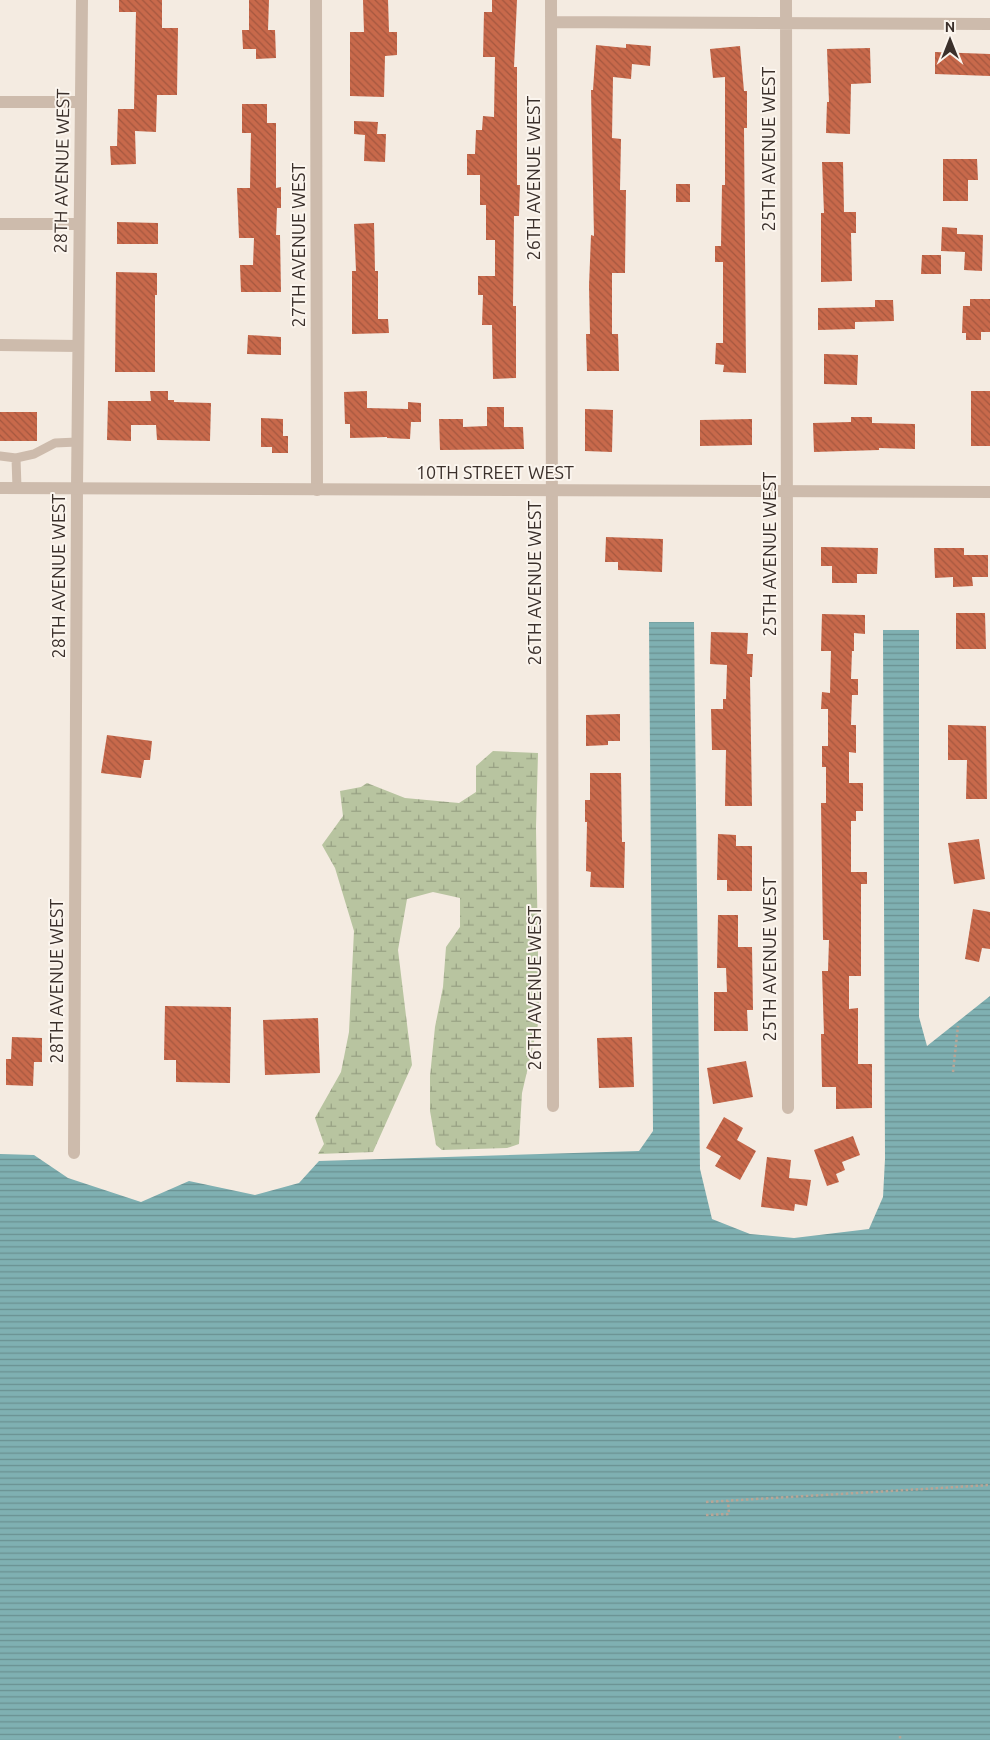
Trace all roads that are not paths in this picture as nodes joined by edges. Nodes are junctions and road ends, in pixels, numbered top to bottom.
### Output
1 (82, 0) edge
2 (316, 0) edge
3 (551, 0) edge
4 (786, 0) edge
5 (551, 22) junction
6 (786, 23) junction
7 (990, 24) edge
8 (0, 102) edge
9 (81, 102) junction
10 (0, 224) edge
11 (79, 224) junction
12 (0, 345) edge
13 (78, 346) junction
14 (77, 442) junction
15 (0, 456) edge
16 (16, 458) junction
17 (0, 488) edge
18 (17, 488) junction
19 (76, 488) junction
20 (317, 490) junction
21 (552, 490) junction
22 (787, 492) junction
23 (990, 492) edge
24 (553, 1106) dead end
25 (788, 1108) dead end
26 (74, 1153) dead end

1 - 9 street, 28TH AVENUE WEST
2 - 20 street, 27TH AVENUE WEST
3 - 5 street, 26TH AVENUE WEST
4 - 6 street, 25TH AVENUE WEST
5 - 6 street
5 - 21 street, 26TH AVENUE WEST
6 - 7 street
6 - 22 street, 25TH AVENUE WEST
8 - 9 street
9 - 11 street, 28TH AVENUE WEST
10 - 11 street
11 - 13 street, 28TH AVENUE WEST
12 - 13 street
13 - 14 street, 28TH AVENUE WEST
14 - 16 lane
14 - 19 street, 28TH AVENUE WEST
15 - 16 lane
16 - 18 lane
17 - 18 street, 10TH STREET WEST
18 - 19 street, 10TH STREET WEST
19 - 20 street, 10TH STREET WEST
19 - 26 street, 28TH AVENUE WEST
20 - 21 street, 10TH STREET WEST
21 - 22 street, 10TH STREET WEST
21 - 24 street, 26TH AVENUE WEST
22 - 23 street, 10TH STREET WEST
22 - 25 street, 25TH AVENUE WEST

